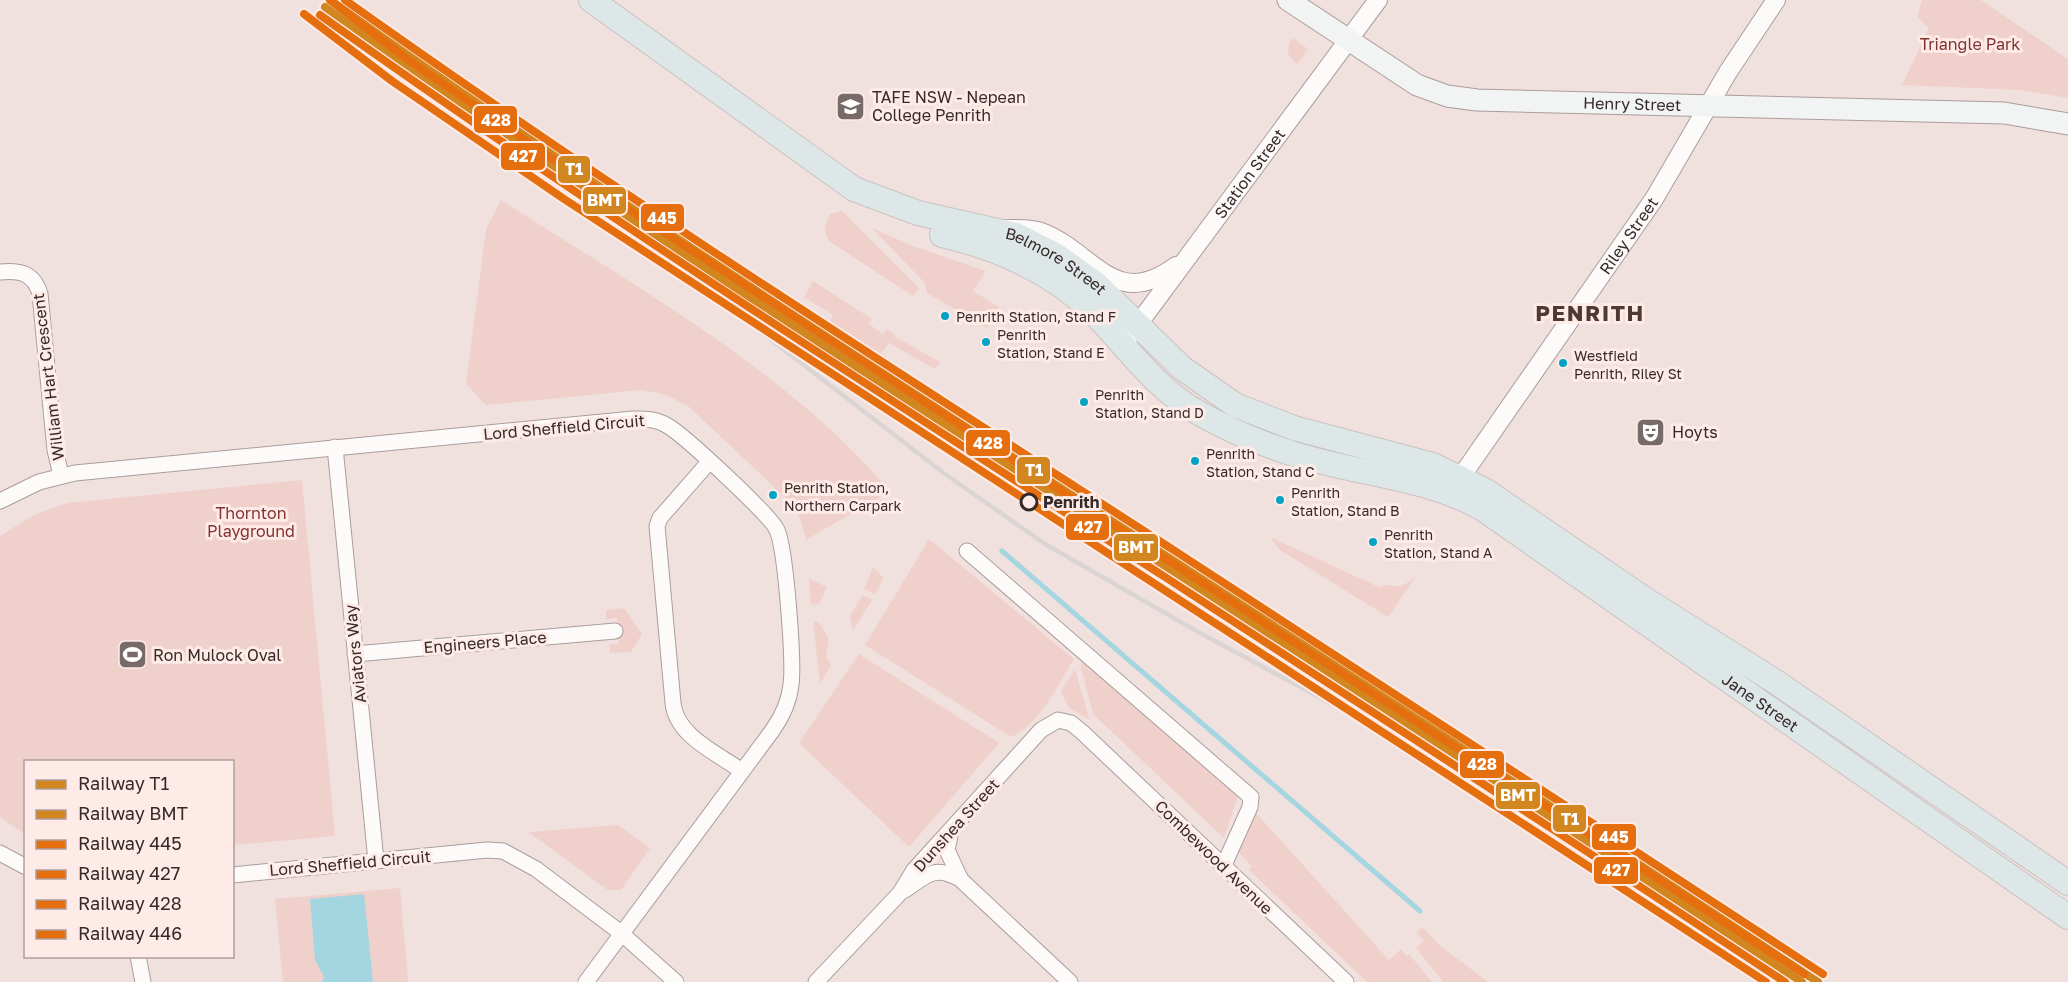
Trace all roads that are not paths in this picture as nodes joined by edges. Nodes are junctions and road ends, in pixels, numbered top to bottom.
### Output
1 (591, 0) edge
2 (1288, 0) edge
3 (1378, 0) edge
4 (1776, 0) edge
5 (1348, 41) junction
6 (1709, 106) junction
7 (2068, 124) edge
8 (854, 189) junction
9 (994, 229) junction
10 (1189, 255) junction
11 (0, 272) edge
12 (1137, 326) junction
13 (1122, 346) junction
14 (335, 447) junction
15 (709, 462) junction
16 (60, 475) junction
17 (1455, 485) junction
18 (0, 501) edge
19 (968, 551) dead end
20 (615, 631) dead end
21 (355, 654) junction
22 (1082, 732) joint
23 (742, 771) junction
24 (954, 825) junction
25 (0, 854) edge
26 (376, 861) junction
27 (1224, 865) junction
28 (24, 866) edge
29 (234, 874) edge
30 (960, 879) junction
31 (2068, 883) edge
32 (900, 893) junction
33 (2068, 917) edge
34 (621, 933) junction
35 (138, 958) edge
36 (143, 982) edge
37 (586, 982) edge
38 (676, 982) edge
39 (816, 982) edge
40 (1070, 982) edge
41 (1346, 982) edge

1 - 8 highway, Belmore Street
2 - 5 main road, Henry Street
3 - 5 street, Station Street
4 - 6 street, Riley Street
5 - 6 main road, Henry Street
5 - 10 street, Station Street
6 - 7 main road, Henry Street
6 - 17 street, Riley Street
8 - 9 highway, Belmore Street
8 - 13 highway, Belmore Street
9 - 10 street
9 - 12 highway, Belmore Street
10 - 12 street, Station Street
11 - 16 street, William Hart Crescent
12 - 13 street, Station Street
12 - 17 highway, Belmore Street
13 - 17 highway, Belmore Street
14 - 15 street, Lord Sheffield Circuit
14 - 16 street, Lord Sheffield Circuit
14 - 21 street, Aviators Way
15 - 23 street, Lord Sheffield Circuit
15 - 23 street
16 - 18 street, Lord Sheffield Circuit
17 - 31 highway, Jane Street
17 - 33 highway, Jane Street
19 - 27 street
20 - 21 street, Engineers Place
21 - 26 street, Aviators Way
22 - 24 street, Dunshea Street
22 - 27 street, Combewood Avenue
23 - 34 street, Lord Sheffield Circuit
24 - 30 street
24 - 32 street, Dunshea Street
25 - 28 street
26 - 29 street, Lord Sheffield Circuit
26 - 34 street, Lord Sheffield Circuit
27 - 41 street, Combewood Avenue
30 - 32 street
30 - 40 street
32 - 39 street, Dunshea Street
34 - 37 street
34 - 38 street, Lord Sheffield Circuit
35 - 36 street

